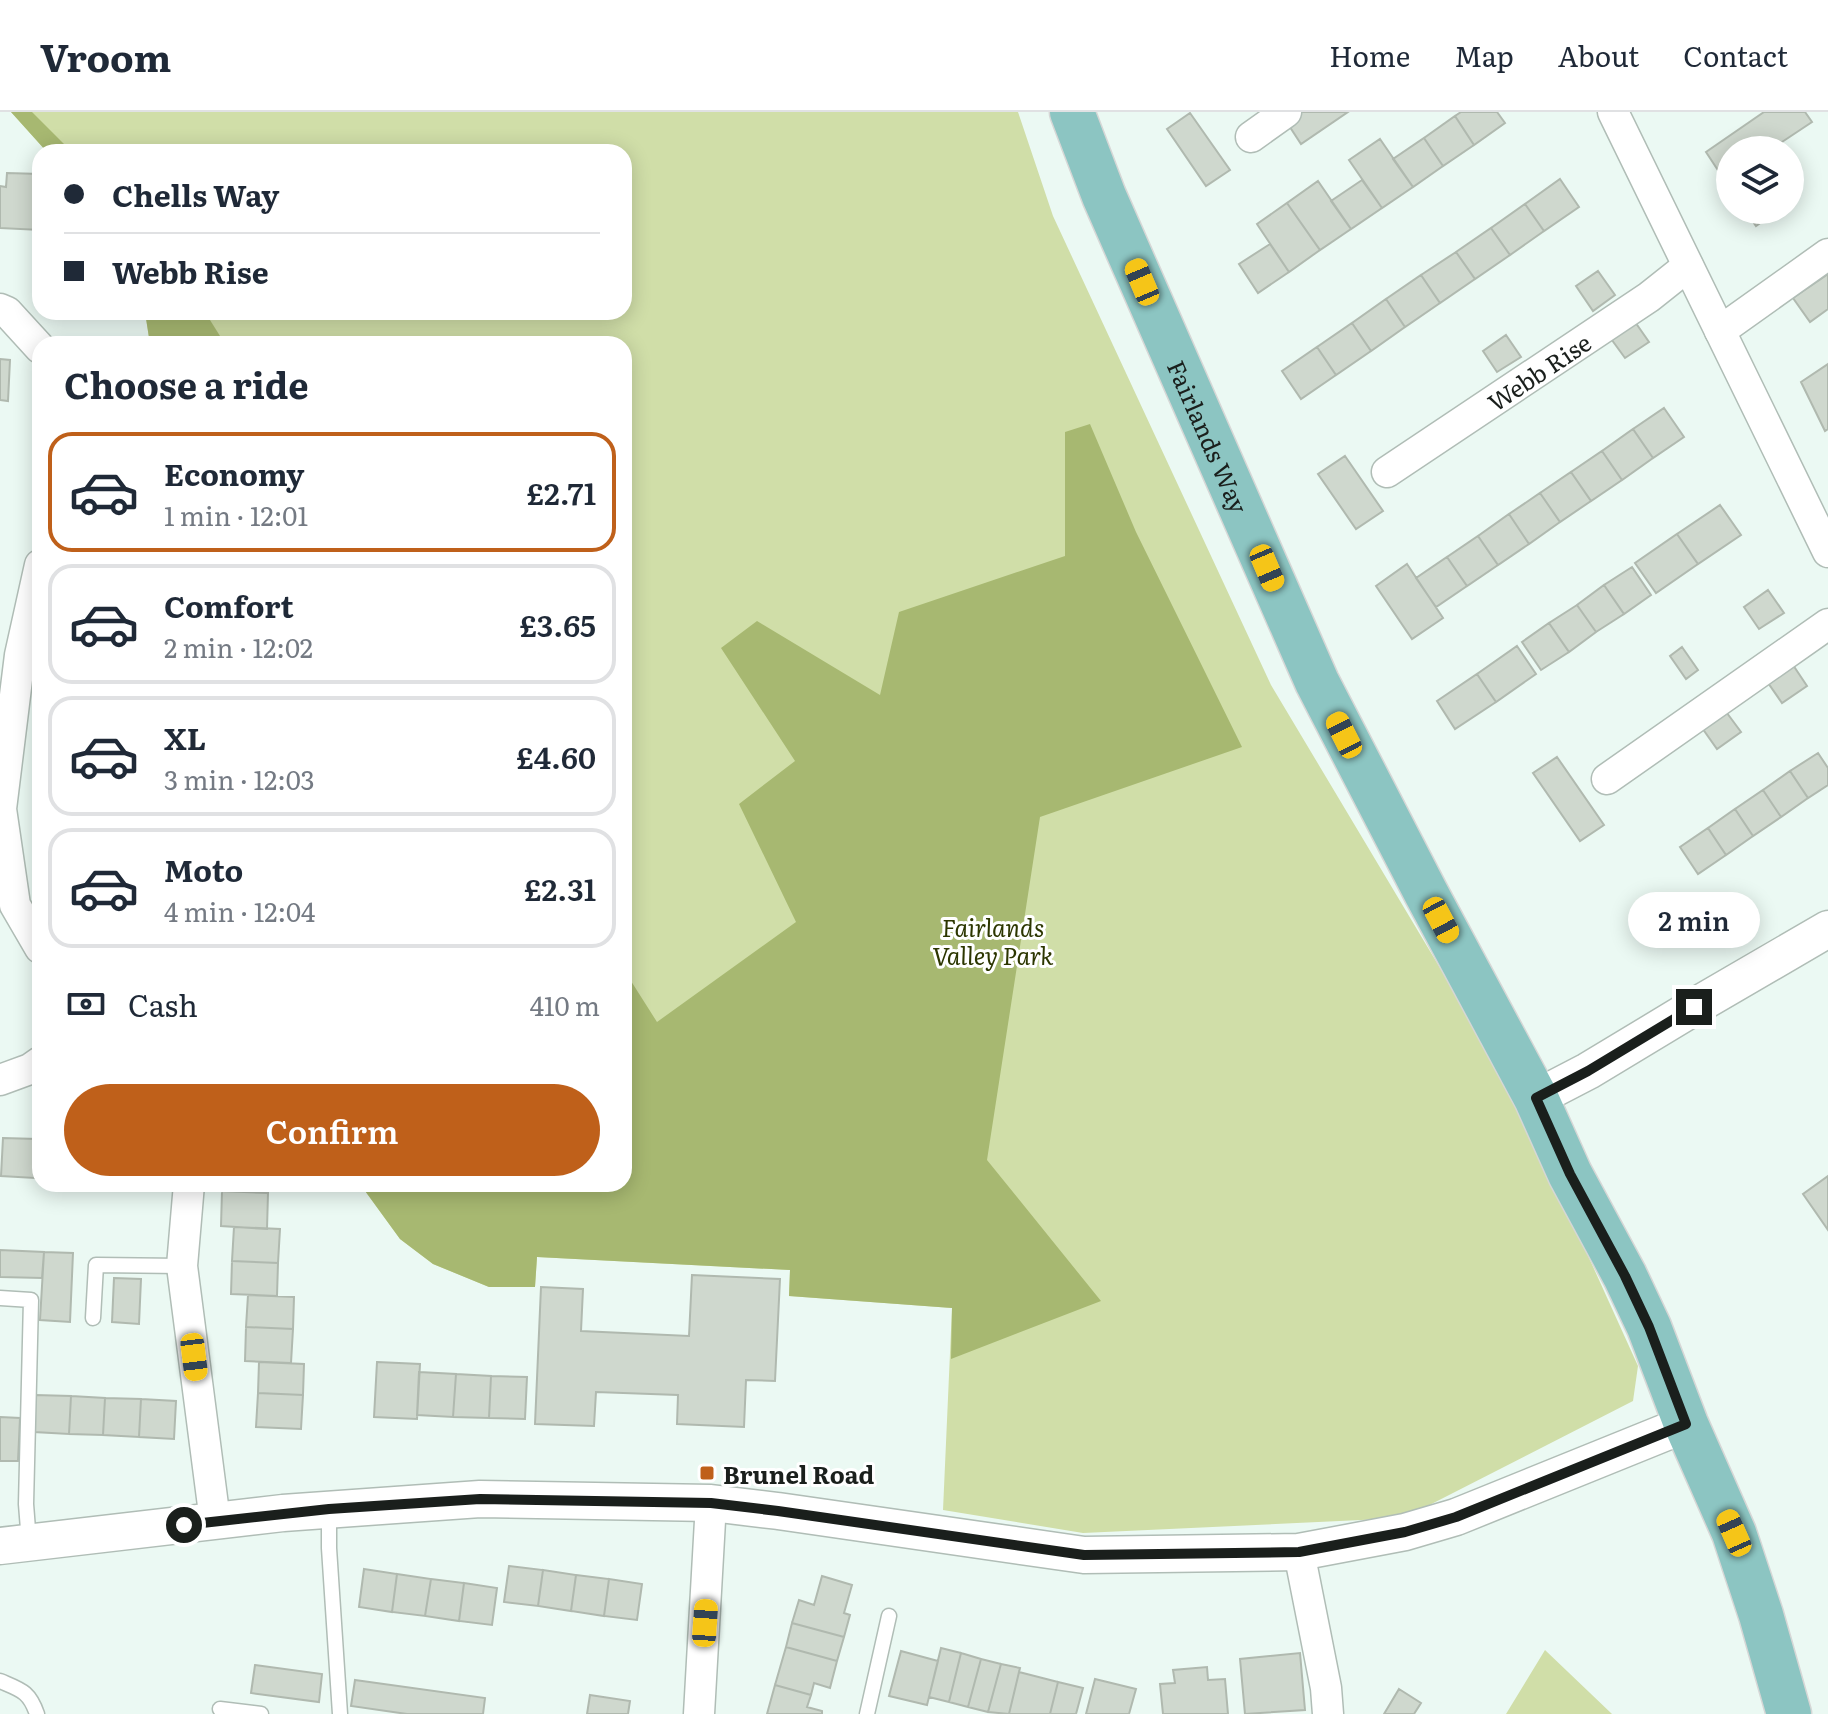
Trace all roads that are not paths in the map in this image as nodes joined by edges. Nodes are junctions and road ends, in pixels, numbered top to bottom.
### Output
1 (1072, 112) edge
2 (1286, 112) edge
3 (1613, 112) edge
4 (1251, 137) dead end
5 (1828, 254) edge
6 (1688, 266) junction
7 (0, 309) edge
8 (1720, 331) junction
9 (32, 339) edge
10 (1387, 472) dead end
11 (1828, 552) edge
12 (32, 601) edge
13 (1828, 624) edge
14 (1607, 779) dead end
15 (8, 904) edge
16 (1828, 929) edge
17 (32, 937) edge
18 (32, 1068) edge
19 (0, 1080) edge
20 (1536, 1098) junction
21 (188, 1192) edge
22 (182, 1266) junction
23 (0, 1298) edge
24 (93, 1318) dead end
25 (1686, 1424) junction
26 (711, 1503) junction
27 (329, 1509) junction
28 (215, 1521) junction
29 (14, 1544) edge
30 (1299, 1552) junction
31 (889, 1616) dead end
32 (0, 1681) edge
33 (220, 1709) dead end
34 (37, 1714) edge
35 (261, 1714) edge
36 (340, 1714) edge
37 (699, 1714) edge
38 (867, 1714) edge
39 (1328, 1714) edge
40 (1789, 1714) edge

1 - 20 main road, Fairlands Way
2 - 4 street
3 - 6 street
5 - 8 street
6 - 8 street
6 - 10 street, Webb Rise
7 - 9 street
8 - 11 street
12 - 15 street
13 - 14 street
15 - 17 street
16 - 20 street
18 - 19 street
20 - 25 main road, Fairlands Way
21 - 22 street
22 - 24 lane
22 - 28 street
23 - 29 lane
25 - 30 street
25 - 40 main road, Fairlands Way
26 - 27 street
26 - 30 street
26 - 37 street
27 - 28 street
27 - 36 lane
28 - 29 street
30 - 39 street
31 - 38 lane
32 - 34 lane
33 - 35 lane

